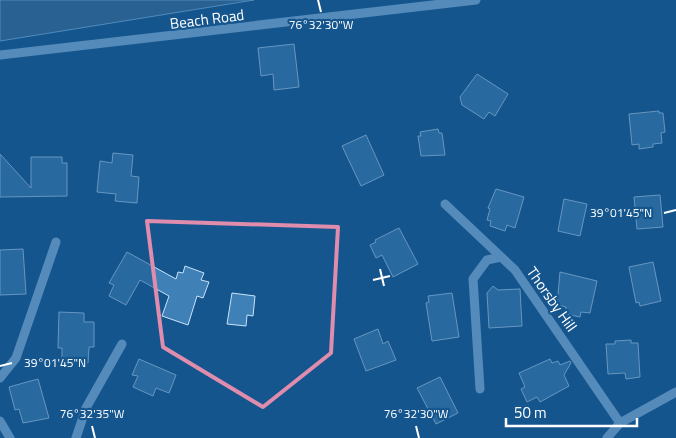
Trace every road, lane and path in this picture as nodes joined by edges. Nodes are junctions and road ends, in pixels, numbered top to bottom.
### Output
1 (476, 0) edge
2 (0, 55) edge
3 (445, 204) dead end
4 (56, 242) dead end
5 (501, 257) junction
6 (122, 344) dead end
7 (0, 378) edge
8 (480, 389) dead end
9 (676, 392) edge
10 (0, 421) edge
11 (620, 423) junction
12 (10, 438) edge
13 (76, 438) edge
14 (607, 438) edge

1 - 2 street, Beach Road
3 - 5 street, Thorsby Hill
4 - 7 street
5 - 8 street
5 - 11 street, Thorsby Hill
6 - 13 street
9 - 11 street
10 - 12 street
11 - 14 street

